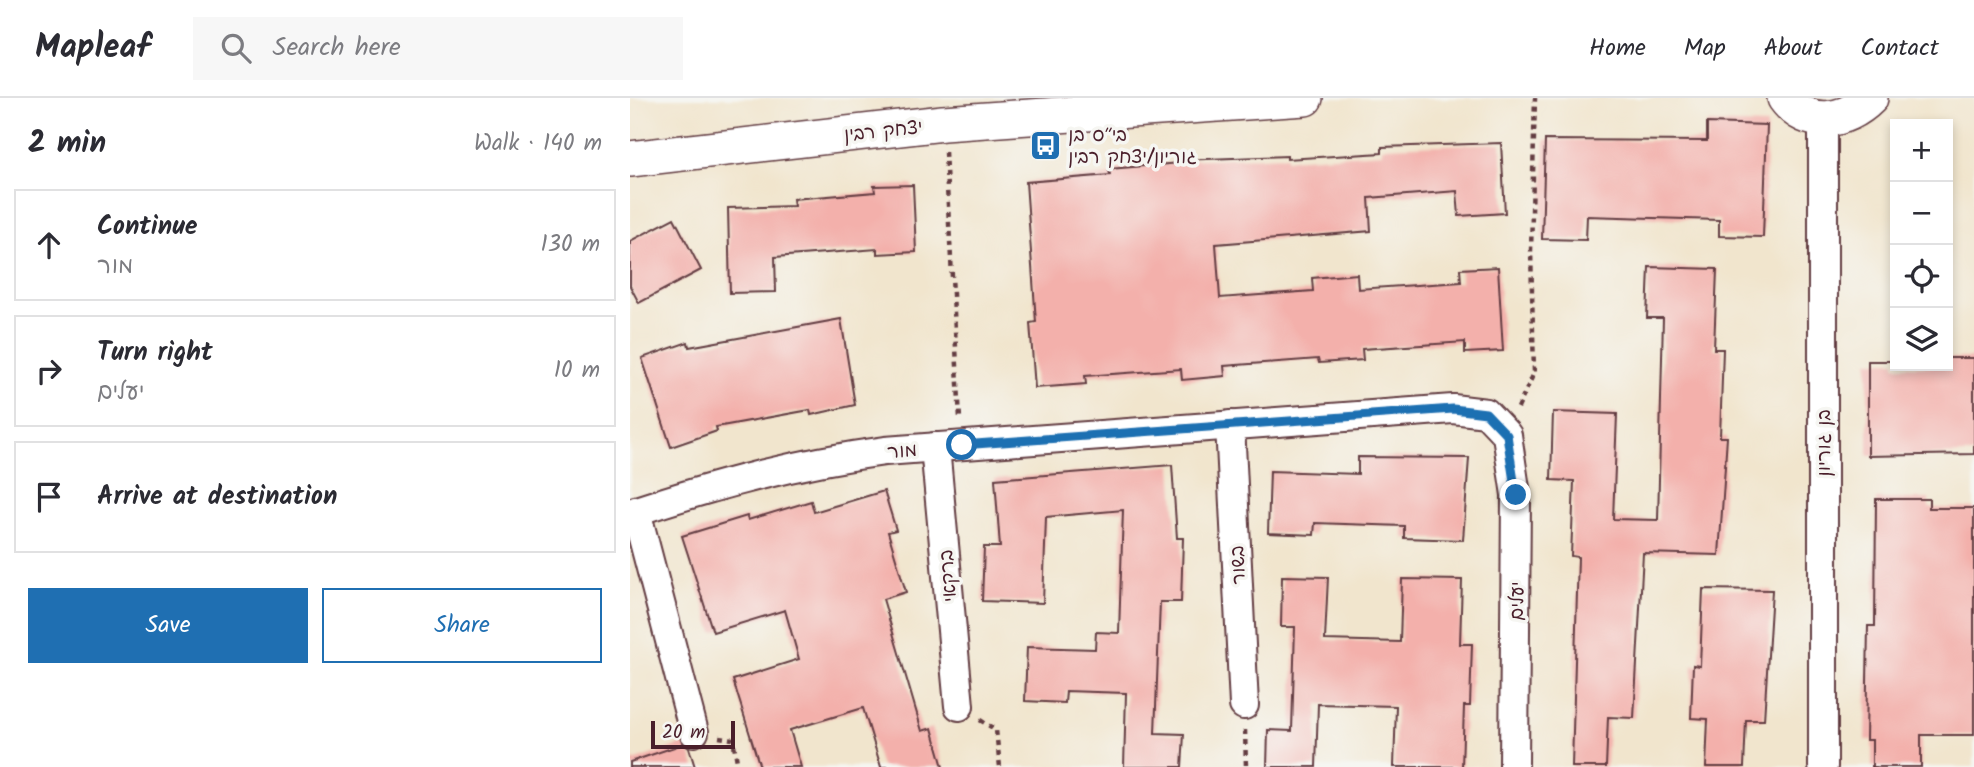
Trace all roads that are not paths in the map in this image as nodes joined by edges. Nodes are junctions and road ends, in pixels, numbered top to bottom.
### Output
1 (1305, 98) edge
2 (1785, 98) edge
3 (1870, 98) edge
4 (1823, 120) junction
5 (630, 159) edge
6 (1230, 425) junction
7 (1507, 435) joint
8 (948, 446) junction
9 (633, 512) edge
10 (1244, 705) road end
11 (959, 706) road end
12 (694, 732) road end
13 (1514, 767) edge
14 (1823, 767) edge

1 - 5 street, יצחק רבין
2 - 4 street
3 - 4 street
4 - 14 street, בן גוריון
6 - 7 street, מור
6 - 8 street, מור
6 - 10 street, בשור
7 - 13 street, יעלים
8 - 9 street, מור
8 - 11 street, ברקאי
9 - 12 street

